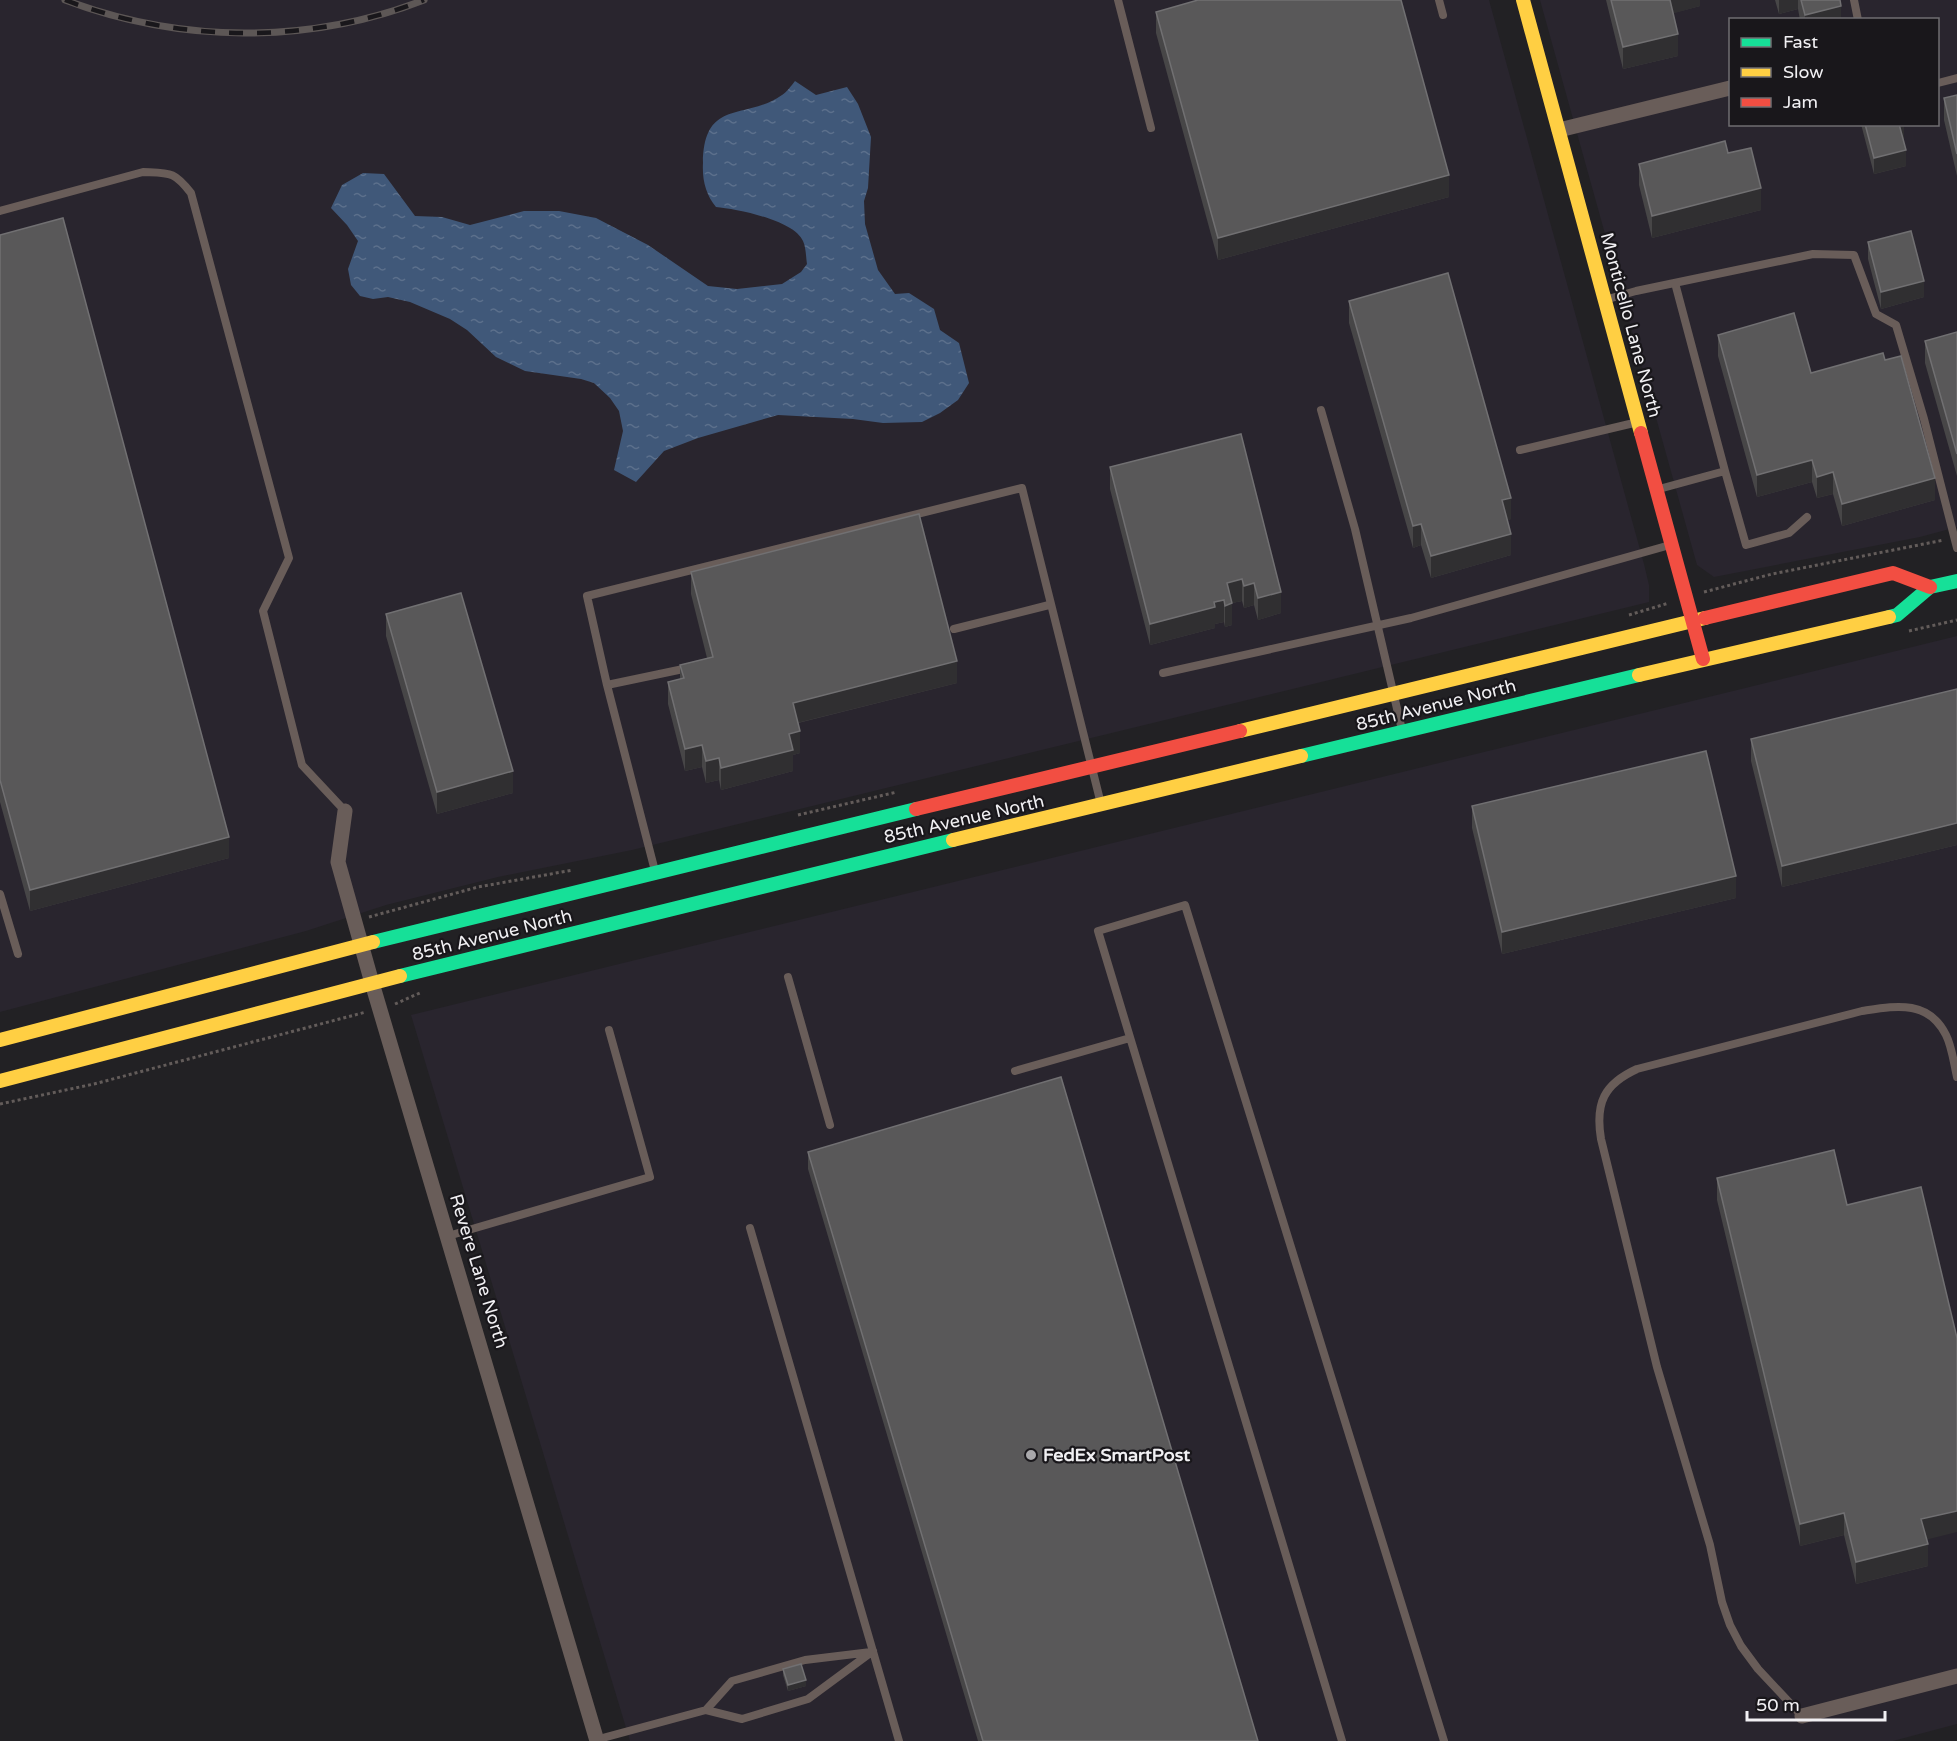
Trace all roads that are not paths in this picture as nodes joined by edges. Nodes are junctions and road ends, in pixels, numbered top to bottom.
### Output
1 (1118, 0) edge
2 (1439, 0) edge
3 (1523, 0) edge
4 (1854, 0) edge
5 (1443, 15) dead end
6 (1858, 18) edge
7 (1957, 78) edge
8 (1939, 83) edge
9 (1729, 88) edge
10 (1151, 128) dead end
11 (1559, 130) junction
12 (0, 211) edge
13 (1675, 283) junction
14 (1606, 300) junction
15 (1321, 410) dead end
16 (1639, 422) junction
17 (1520, 450) dead end
18 (1725, 471) junction
19 (1658, 490) junction
20 (1807, 517) dead end
21 (1672, 544) junction
22 (1957, 548) edge
23 (1957, 580) edge
24 (1930, 587) junction
25 (1049, 605) junction
26 (1693, 621) junction
27 (1377, 625) junction
28 (954, 629) dead end
29 (1703, 659) junction
30 (693, 667) edge
31 (1163, 674) dead end
32 (608, 685) junction
33 (1393, 694) junction
34 (1402, 732) junction
35 (1091, 767) junction
36 (1101, 805) junction
37 (345, 811) joint
38 (655, 872) junction
39 (0, 894) edge
40 (362, 944) junction
41 (18, 954) dead end
42 (788, 977) dead end
43 (372, 983) junction
44 (609, 1030) dead end
45 (1130, 1038) junction
46 (0, 1040) edge
47 (1015, 1071) dead end
48 (1957, 1077) edge
49 (0, 1081) edge
50 (830, 1125) dead end
51 (750, 1228) dead end
52 (448, 1236) junction
53 (873, 1651) junction
54 (1957, 1676) edge
55 (706, 1710) junction
56 (1802, 1716) joint
57 (595, 1740) edge
58 (899, 1741) edge
59 (1342, 1741) edge
60 (1444, 1741) edge

1 - 10 lane
2 - 5 lane
3 - 11 main road, Monticello Lane North
4 - 6 lane
7 - 8 lane
9 - 11 street
11 - 14 main road, Monticello Lane North
12 - 37 lane
13 - 14 lane
13 - 18 lane
13 - 22 lane
14 - 16 main road, Monticello Lane North
15 - 27 lane
16 - 17 lane
16 - 19 main road, Monticello Lane North
18 - 19 lane
18 - 20 lane
19 - 21 main road, Monticello Lane North
21 - 26 main road, Monticello Lane North
21 - 27 lane
23 - 24 main road, 85th Avenue North
24 - 26 main road, 85th Avenue North
24 - 29 main road, 85th Avenue North
25 - 28 lane
25 - 32 lane
25 - 35 lane
26 - 29 main road, Monticello Lane North
26 - 33 main road, 85th Avenue North
27 - 31 lane
27 - 33 lane
29 - 34 main road, 85th Avenue North
30 - 32 lane
32 - 38 lane
33 - 34 lane
33 - 35 main road, 85th Avenue North
34 - 36 main road, 85th Avenue North
35 - 36 lane
35 - 38 main road, 85th Avenue North
36 - 43 main road, 85th Avenue North
37 - 40 street, Revere Lane North
38 - 40 main road, 85th Avenue North
39 - 41 lane
40 - 43 street, Revere Lane North
40 - 46 main road, 85th Avenue North
42 - 50 lane
43 - 49 main road, 85th Avenue North
43 - 52 street, Revere Lane North
44 - 52 lane
45 - 47 lane
45 - 59 lane
45 - 60 lane
48 - 56 lane
51 - 53 lane
52 - 57 street, Revere Lane North
53 - 55 lane
53 - 55 lane
53 - 58 lane
54 - 56 street
55 - 57 lane

